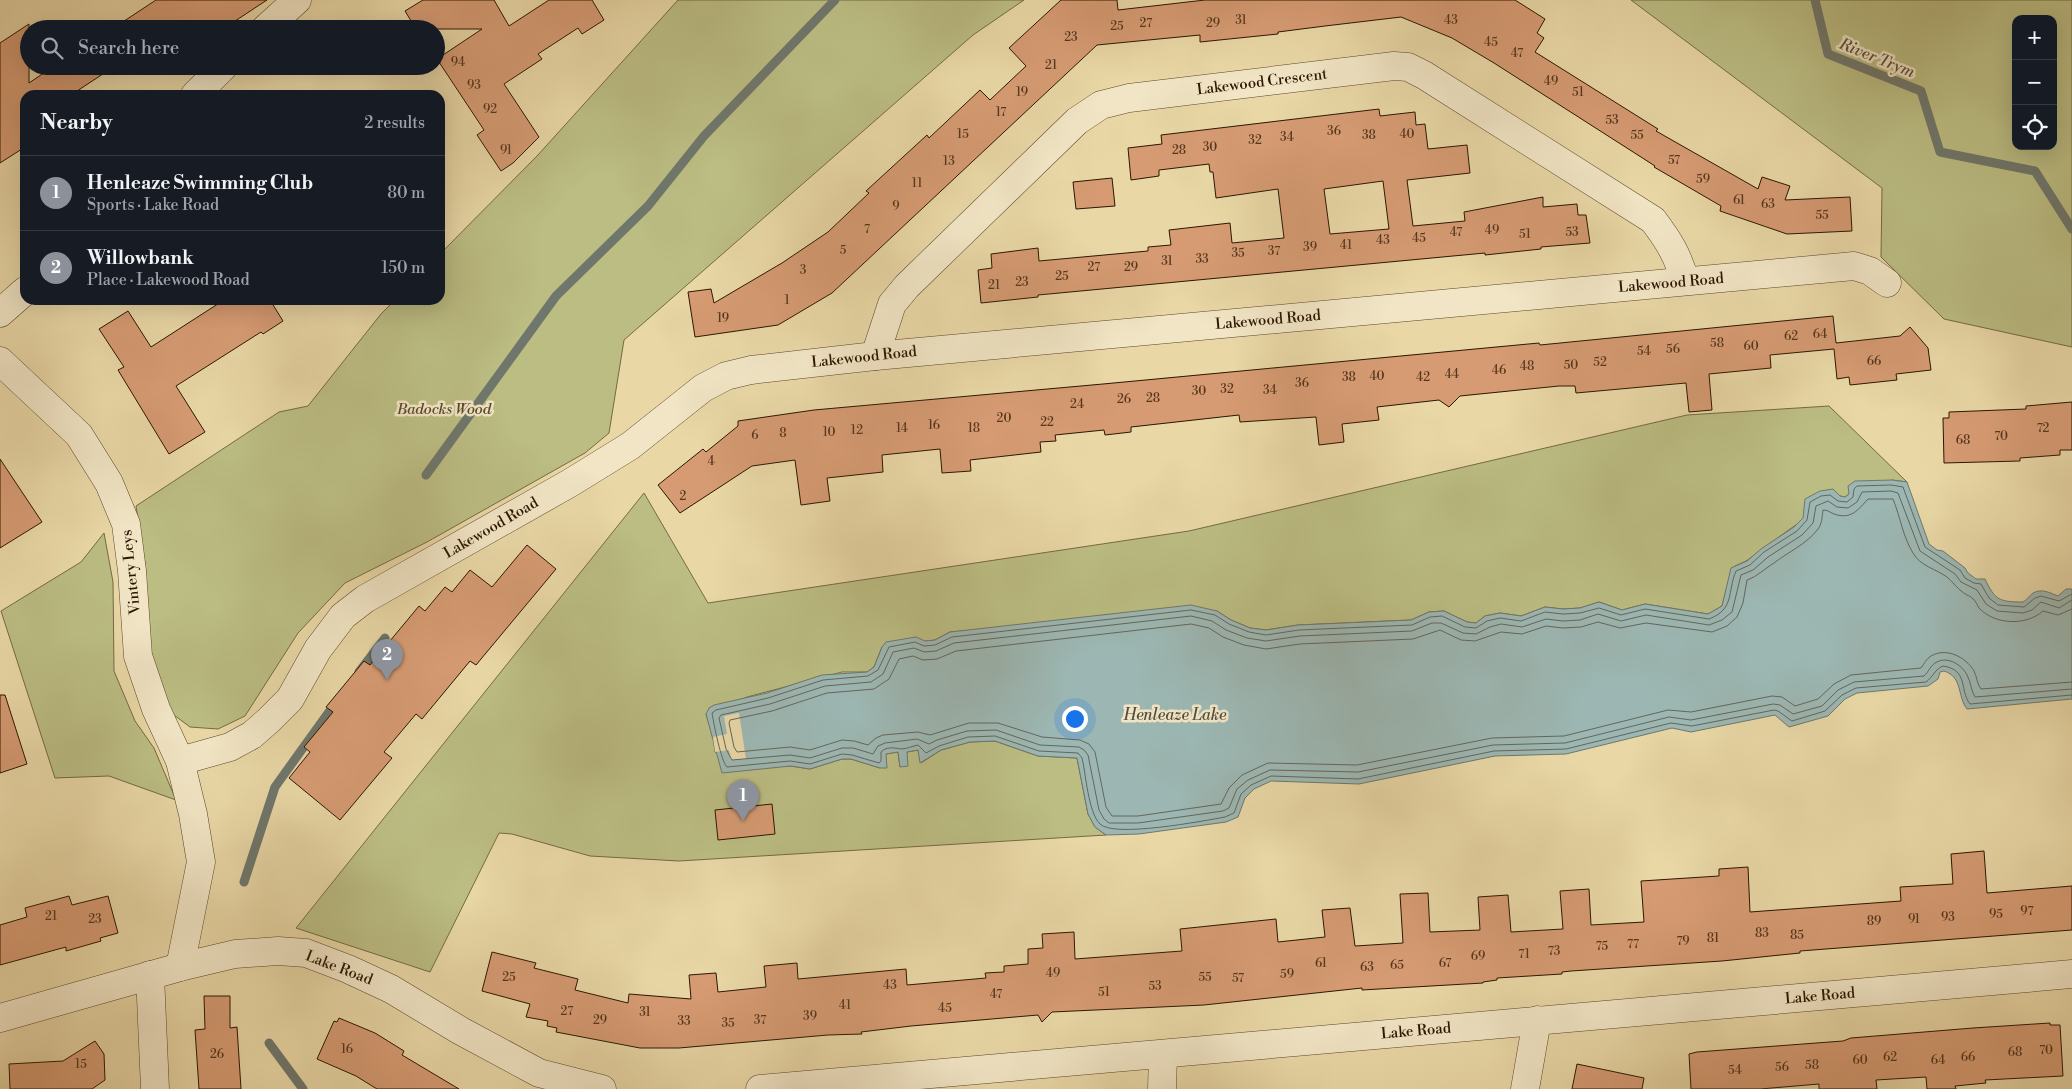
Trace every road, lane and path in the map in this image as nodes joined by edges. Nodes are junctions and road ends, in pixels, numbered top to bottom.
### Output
1 (297, 0) edge
2 (275, 20) edge
3 (215, 75) edge
4 (200, 90) edge
5 (1685, 281) junction
6 (1887, 283) dead end
7 (20, 295) edge
8 (0, 313) edge
9 (875, 356) junction
10 (0, 361) edge
11 (180, 761) junction
12 (180, 967) junction
13 (2072, 974) edge
14 (150, 975) junction
15 (0, 1018) edge
16 (1537, 1020) junction
17 (1163, 1055) junction
18 (155, 1089) edge
19 (602, 1089) edge
20 (760, 1089) edge
21 (1162, 1089) edge
22 (1525, 1089) edge

1 - 2 street
3 - 4 street
5 - 6 street, Lakewood Road
5 - 9 street, Lakewood Road
5 - 9 street, Lakewood Crescent
7 - 8 street
9 - 11 street, Lakewood Road
10 - 11 street, Vintery Leys
11 - 12 street
12 - 14 street, Lake Road
12 - 19 street, Lake Road
13 - 16 street, Lake Road
14 - 15 street, Lake Road
14 - 18 street
16 - 17 street, Lake Road
16 - 22 street
17 - 20 street, Lake Road
17 - 21 street

